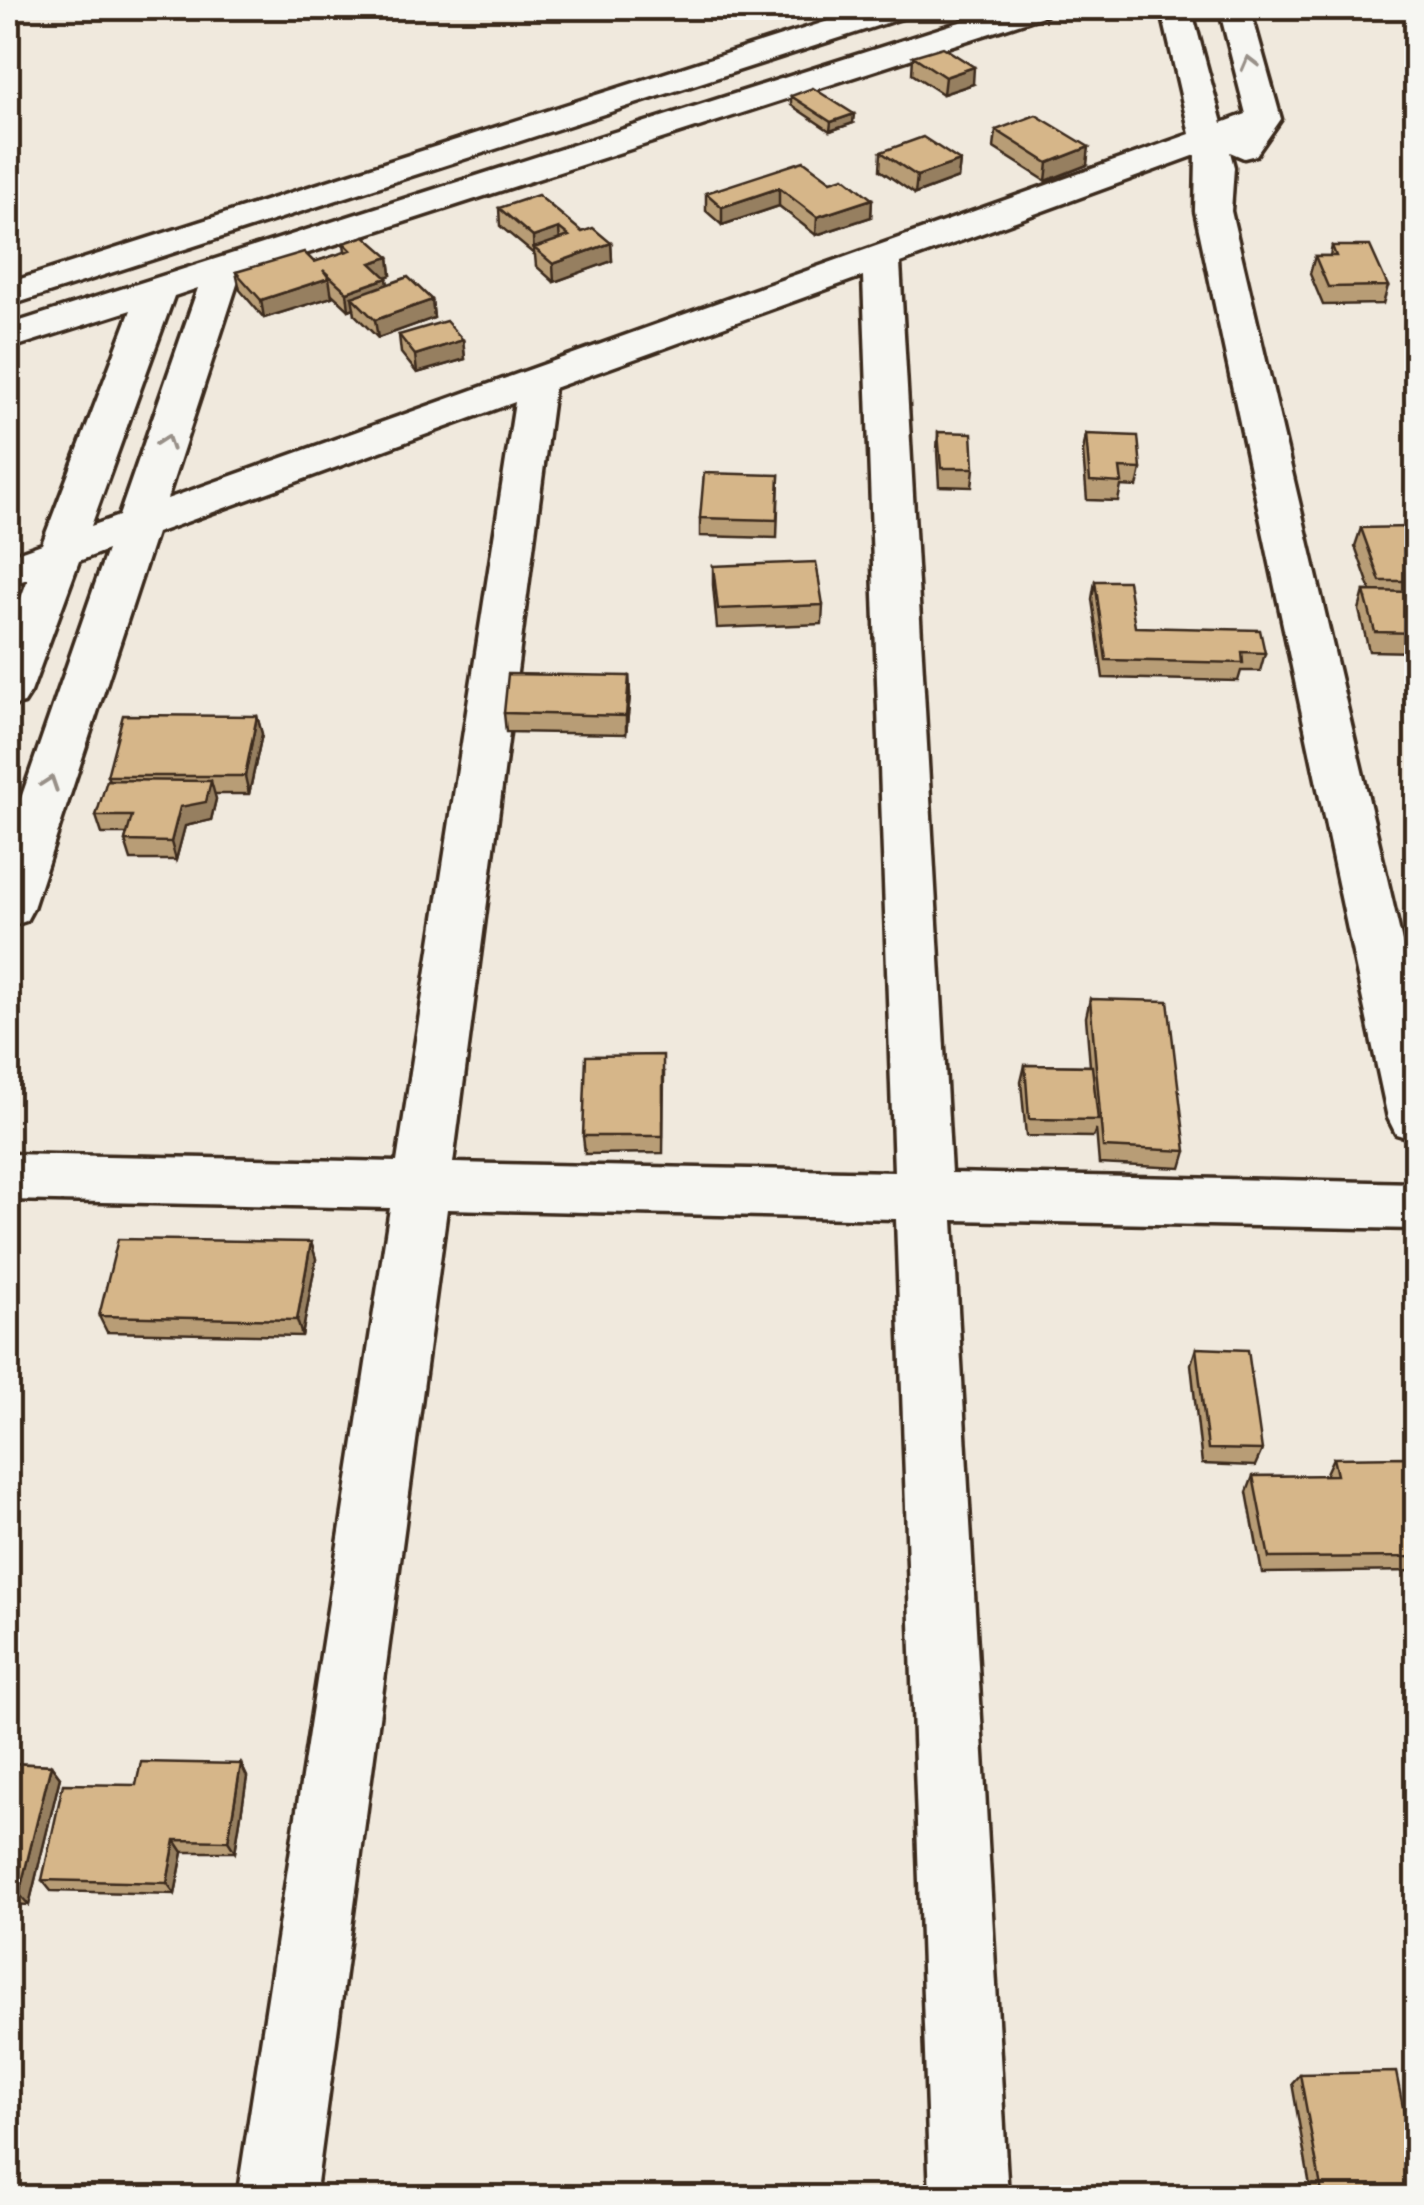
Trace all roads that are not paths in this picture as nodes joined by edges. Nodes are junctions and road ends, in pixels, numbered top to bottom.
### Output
1 (900, 8) edge
2 (1035, 8) edge
3 (1176, 8) edge
4 (1235, 8) edge
5 (1212, 152) junction
6 (881, 254) junction
7 (224, 267) junction
8 (158, 289) junction
9 (8, 295) edge
10 (8, 337) edge
11 (534, 380) junction
12 (138, 524) junction
13 (60, 552) junction
14 (8, 571) edge
15 (8, 692) edge
16 (8, 908) edge
17 (1416, 1118) edge
18 (8, 1177) edge
19 (422, 1186) junction
20 (924, 1196) junction
21 (1416, 1206) edge
22 (276, 2198) edge
23 (969, 2198) edge

1 - 9 street
2 - 7 street
3 - 5 street
5 -> 4 street
5 - 6 street
5 - 17 street
6 - 11 street
6 - 20 street
7 - 8 street
12 -> 7 street
8 - 10 street
8 - 13 street
11 - 12 street
11 - 19 street
12 - 13 street
16 -> 12 street
13 - 14 street
13 - 15 street
18 - 19 street
19 - 20 street
19 - 22 street
20 - 21 street
20 - 23 street

